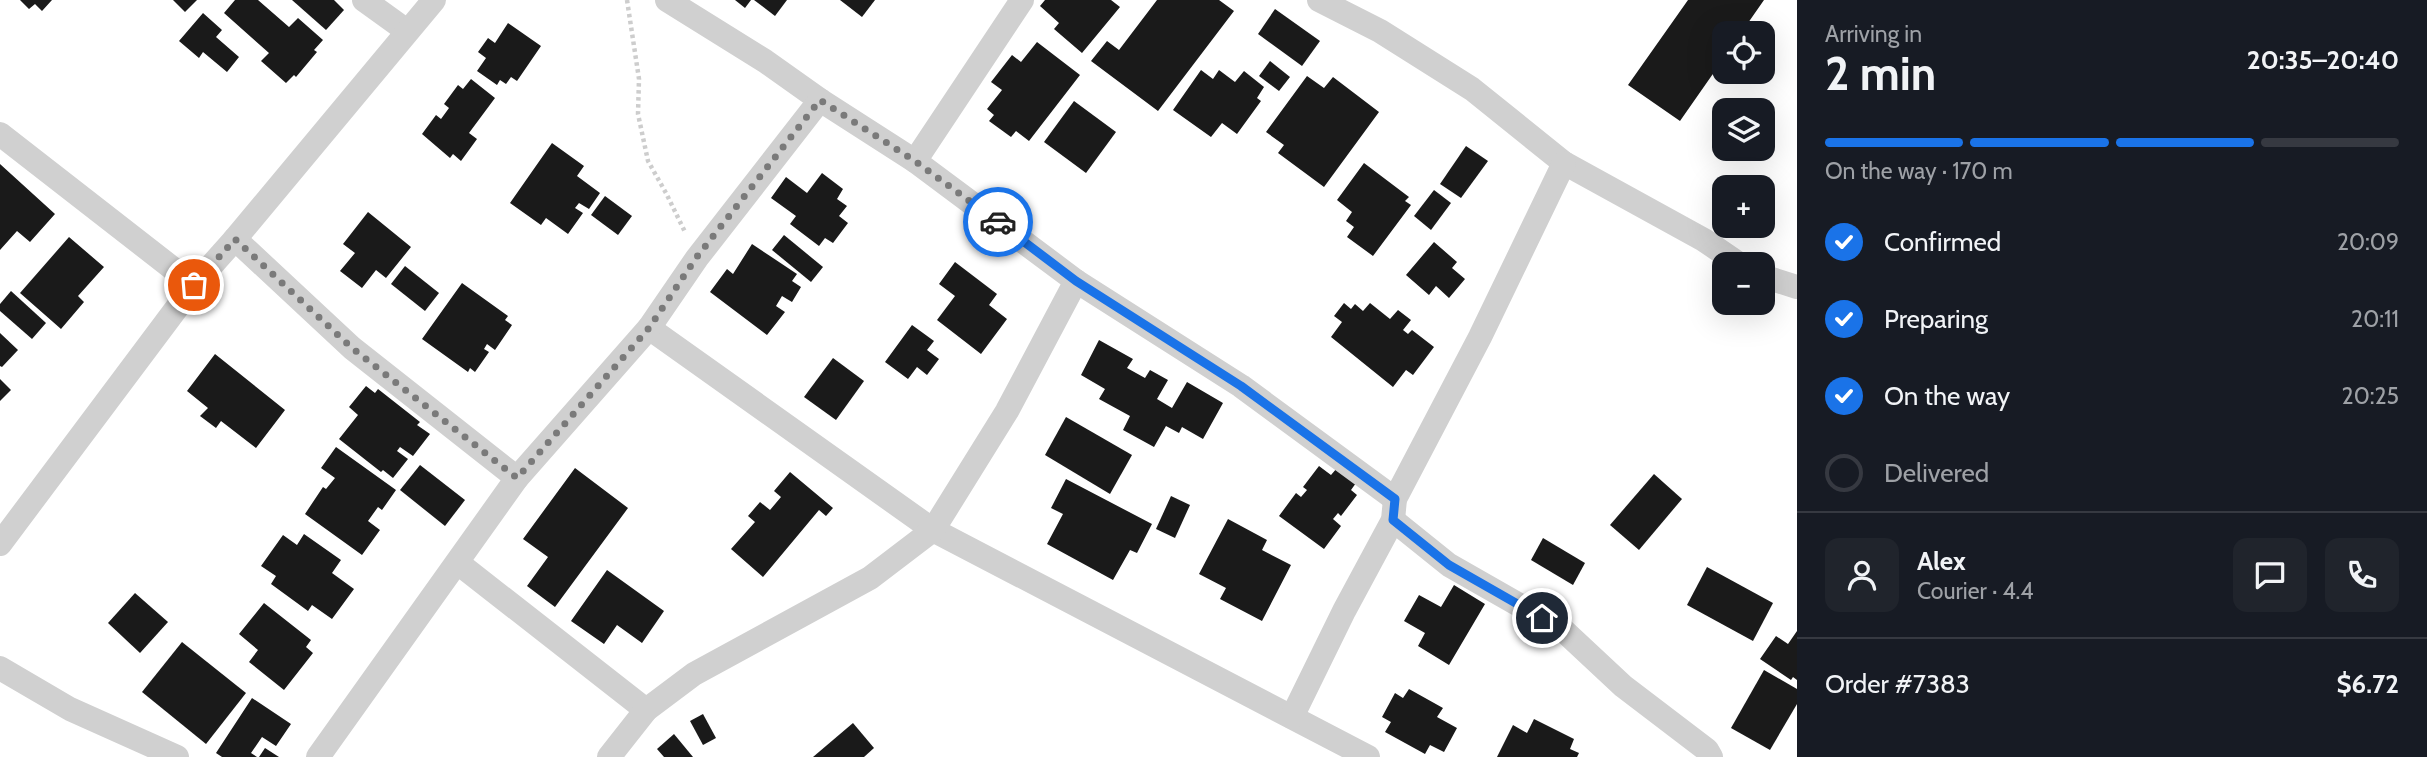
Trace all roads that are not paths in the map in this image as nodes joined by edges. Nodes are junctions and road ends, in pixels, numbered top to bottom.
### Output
1 (364, 0) edge
2 (434, 0) edge
3 (667, 0) edge
4 (1022, 0) edge
5 (1318, 0) edge
6 (407, 31) junction
7 (820, 100) junction
8 (0, 134) edge
9 (915, 161) junction
10 (1564, 163) junction
11 (235, 239) junction
12 (1721, 252) edge
13 (1775, 280) edge
14 (1076, 281) junction
15 (194, 285) junction
16 (1797, 288) edge
17 (649, 328) junction
18 (517, 478) junction
19 (1394, 510) junction
20 (933, 530) junction
21 (0, 544) edge
22 (458, 563) junction
23 (0, 668) edge
24 (646, 710) junction
25 (1292, 717) junction
26 (177, 757) edge
27 (318, 757) edge
28 (609, 757) edge
29 (1368, 757) edge
30 (1711, 757) edge

1 - 6 street
2 - 6 street
3 - 7 street
4 - 9 street
5 - 10 street
6 - 11 street
7 - 9 street
7 - 17 street
8 - 15 street
9 - 14 street
10 - 12 street
10 - 19 street
11 - 15 street
11 - 18 street
13 - 16 street
14 - 19 street
14 - 20 street
15 - 21 street
17 - 18 street
17 - 20 street
18 - 22 street
19 - 25 street
19 - 30 street
20 - 24 street
20 - 25 street
22 - 24 street
22 - 27 street
23 - 26 street
24 - 28 street
25 - 29 street

